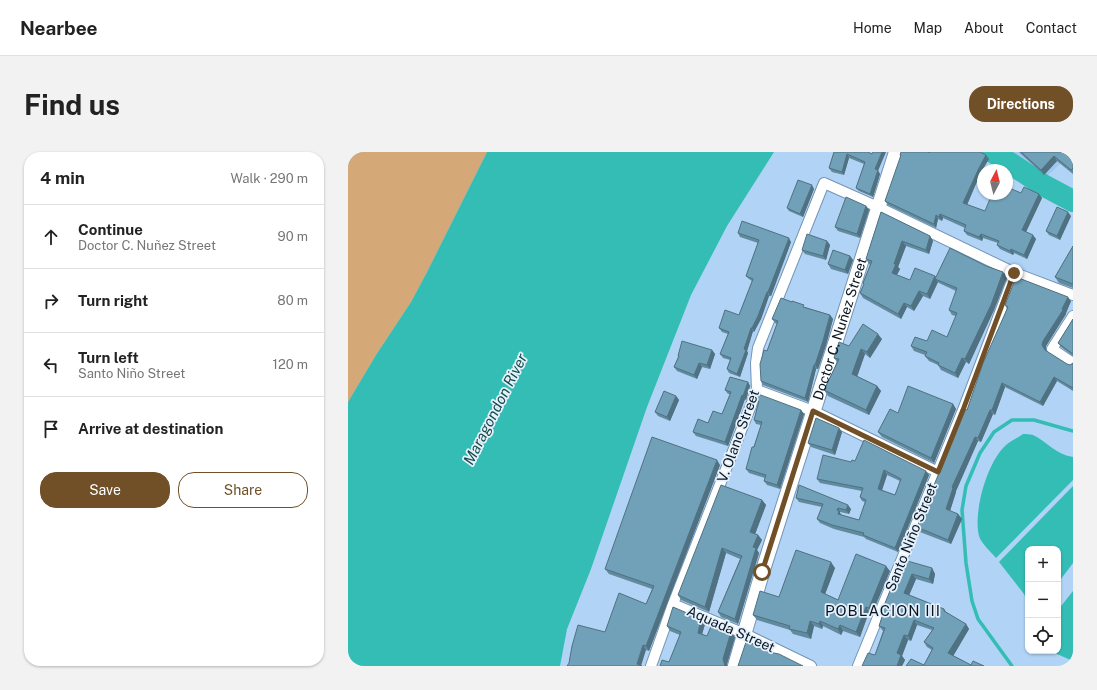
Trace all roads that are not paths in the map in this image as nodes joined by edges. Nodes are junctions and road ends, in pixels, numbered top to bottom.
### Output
1 (896, 152) edge
2 (878, 207) junction
3 (1014, 273) junction
4 (1073, 295) edge
5 (1073, 316) edge
6 (1073, 363) edge
7 (757, 390) junction
8 (813, 411) junction
9 (938, 472) junction
10 (673, 604) junction
11 (744, 634) junction
12 (651, 666) edge
13 (735, 666) edge
14 (811, 666) edge
15 (858, 666) edge

1 - 2 main road, Doctor C. Nuñez Street
2 - 3 street
2 - 7 street, V. Olano Street
2 - 8 main road, Doctor C. Nuñez Street
3 - 4 street
3 - 9 street, Santo Niño Street
5 - 6 street
7 - 8 street
7 - 10 street, V. Olano Street
8 - 9 street
8 - 11 main road, Doctor C. Nuñez Street
9 - 15 street, Santo Niño Street
10 - 11 street, Aquada Street
10 - 12 street, V. Olano Street
11 - 13 main road, Doctor C. Nuñez Street
11 - 14 street, Aquada Street

